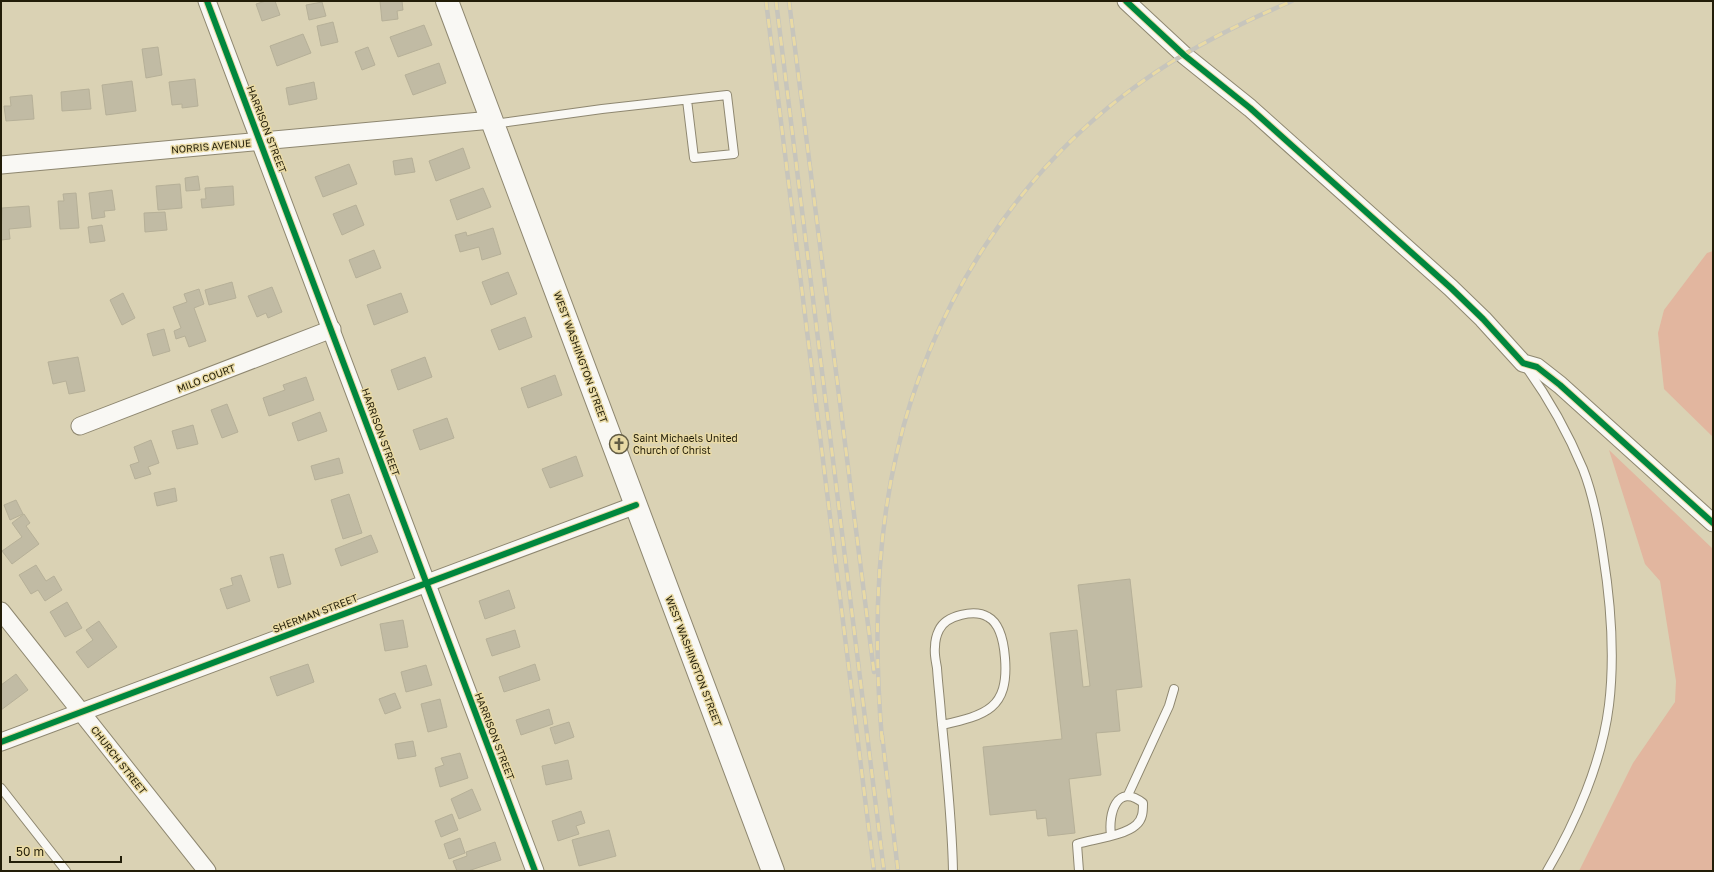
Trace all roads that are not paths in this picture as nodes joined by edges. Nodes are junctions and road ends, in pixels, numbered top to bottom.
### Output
1 (208, 1) edge
2 (447, 1) edge
3 (1126, 1) edge
4 (687, 100) junction
5 (493, 122) junction
6 (260, 141) junction
7 (1, 165) edge
8 (332, 329) junction
9 (1523, 363) junction
10 (80, 426) dead end
11 (636, 505) junction
12 (1713, 523) edge
13 (426, 582) junction
14 (1, 611) edge
15 (1174, 689) dead end
16 (81, 712) junction
17 (942, 725) junction
18 (1, 742) edge
19 (1, 788) edge
20 (1128, 795) junction
21 (1111, 835) junction
22 (66, 871) edge
23 (207, 871) edge
24 (535, 871) edge
25 (773, 871) edge
26 (953, 871) edge
27 (1079, 871) edge
28 (1547, 871) edge

1 - 6 street, HARRISON STREET
2 - 5 main road, WEST WASHINGTON STREET
3 - 9 street
4 - 4 lane
4 - 5 lane
5 - 6 street, NORRIS AVENUE
5 - 11 main road, WEST WASHINGTON STREET
6 - 7 street, NORRIS AVENUE
6 - 8 street, HARRISON STREET
8 - 10 street, MILO COURT
8 - 13 street, HARRISON STREET
9 - 12 street
9 - 28 lane
11 - 13 street, SHERMAN STREET
11 - 25 main road, WEST WASHINGTON STREET
13 - 16 street, SHERMAN STREET
13 - 24 street, HARRISON STREET
14 - 16 street, CHURCH STREET
15 - 20 lane
16 - 18 street, SHERMAN STREET
16 - 23 street, CHURCH STREET
17 - 17 lane
17 - 26 lane
19 - 22 lane
20 - 21 lane
20 - 21 lane
21 - 27 lane

